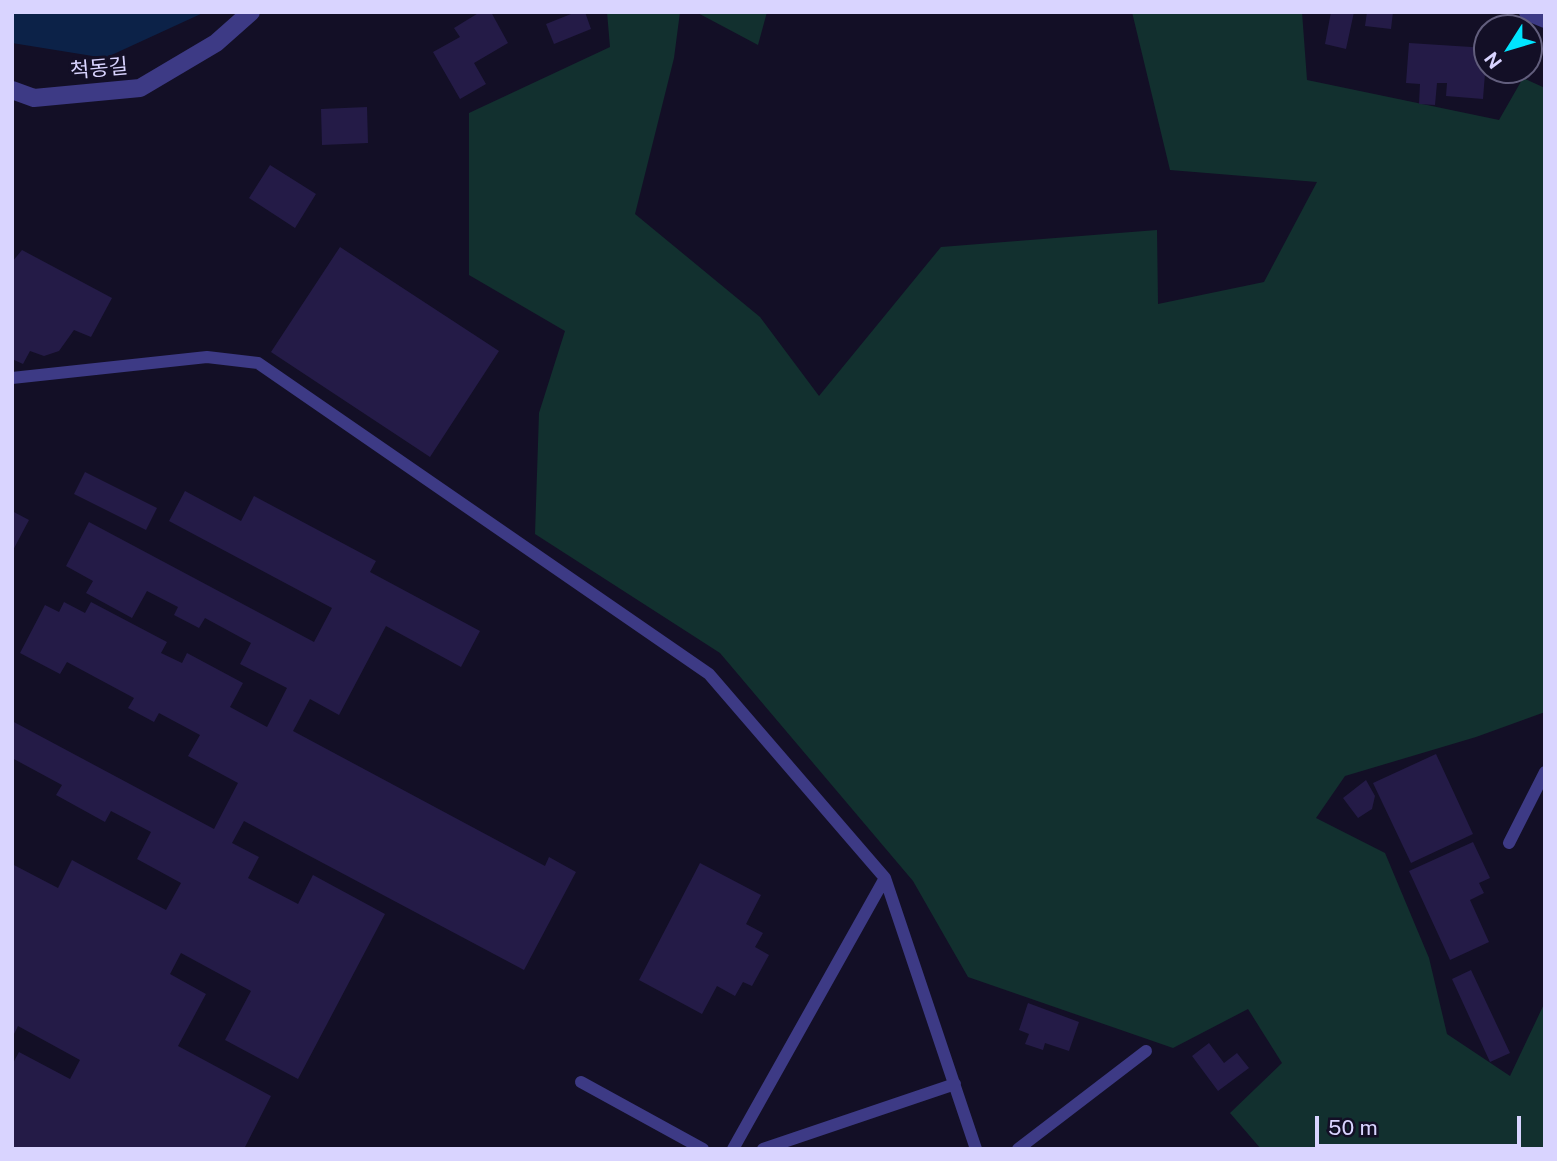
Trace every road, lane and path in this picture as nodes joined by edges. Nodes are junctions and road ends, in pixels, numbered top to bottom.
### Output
1 (251, 12) edge
2 (1528, 12) edge
3 (1545, 19) edge
4 (12, 90) edge
5 (12, 378) edge
6 (1545, 772) edge
7 (1508, 843) dead end
8 (885, 878) junction
9 (1146, 1051) dead end
10 (581, 1082) dead end
11 (955, 1084) junction
12 (703, 1149) edge
13 (733, 1149) edge
14 (763, 1149) edge
15 (976, 1149) edge
16 (1018, 1149) edge

1 - 4 street, 척동길
2 - 3 street
5 - 8 lane
6 - 7 lane
8 - 11 lane
8 - 13 lane
9 - 16 lane
10 - 12 lane
11 - 14 lane
11 - 15 lane

